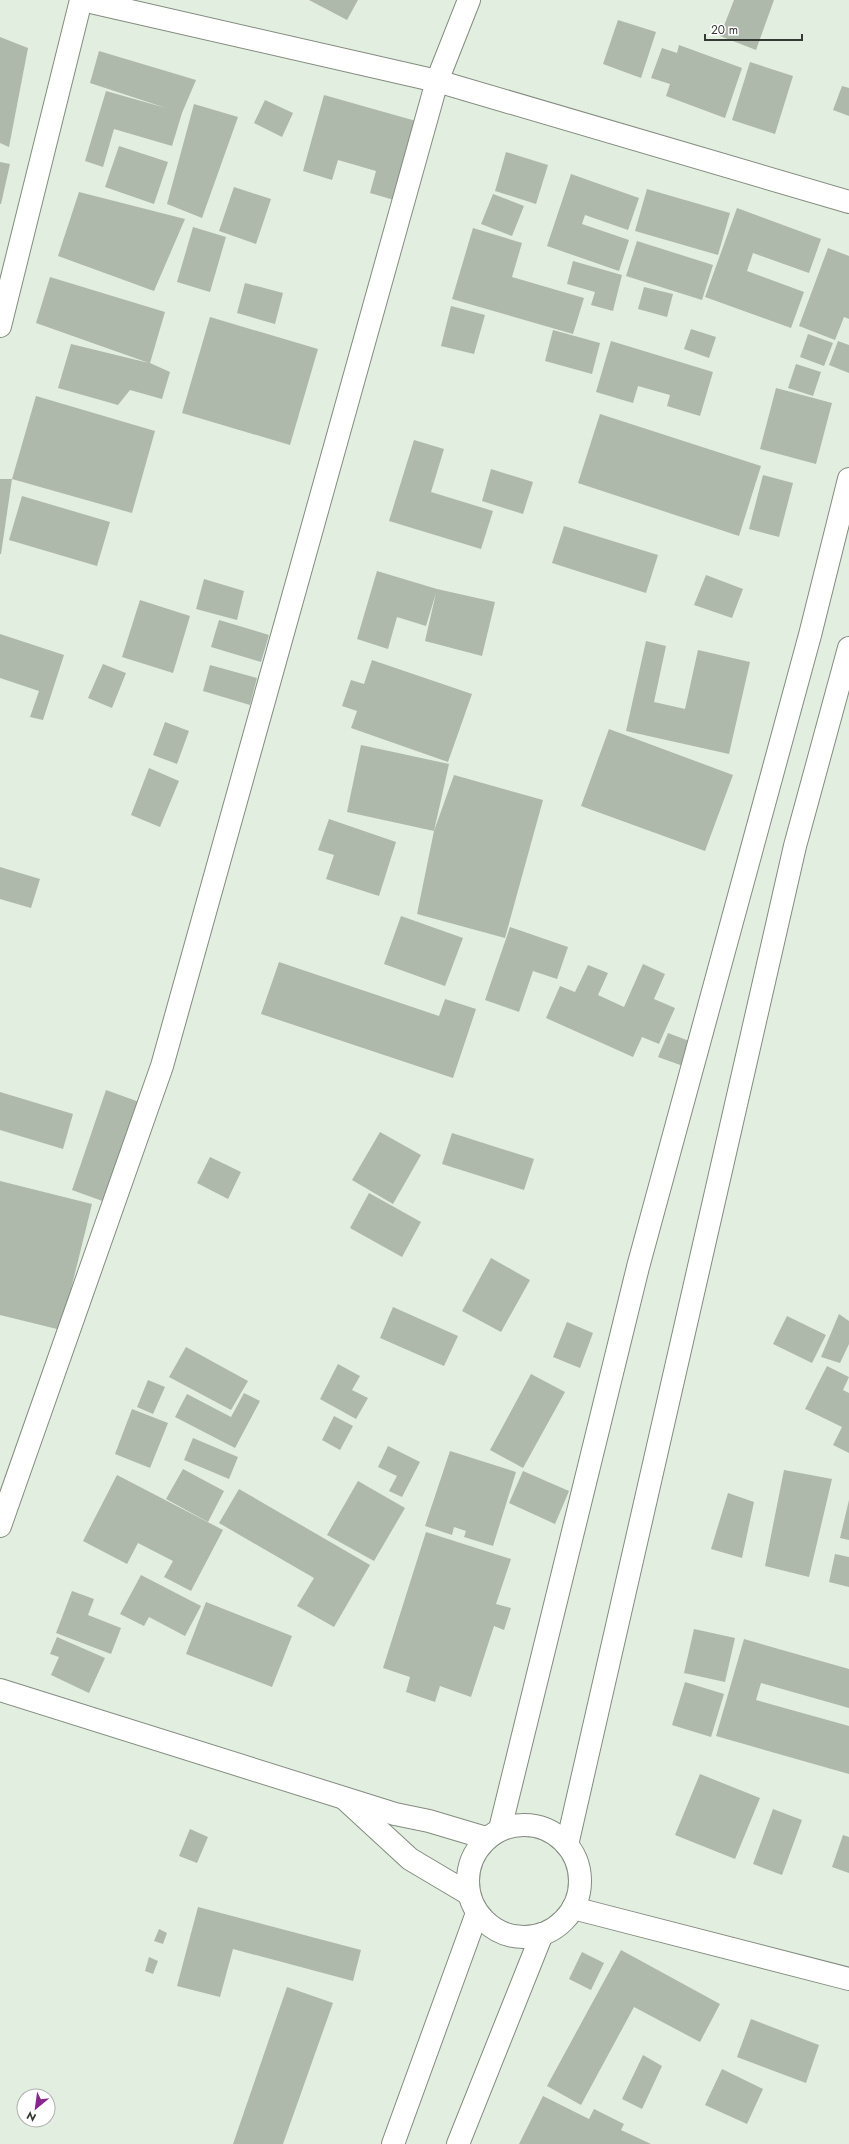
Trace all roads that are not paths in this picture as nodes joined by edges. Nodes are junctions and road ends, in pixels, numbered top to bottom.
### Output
1 (82, 0) edge
2 (468, 0) edge
3 (437, 81) junction
4 (849, 202) edge
5 (0, 326) edge
6 (849, 479) edge
7 (849, 648) edge
8 (0, 1526) edge
9 (0, 1690) edge
10 (342, 1796) junction
11 (493, 1834) junction
12 (567, 1845) junction
13 (473, 1904) junction
14 (573, 1908) junction
15 (542, 1934) junction
16 (849, 1979) edge
17 (393, 2144) edge
18 (458, 2144) edge

1 - 3 street
1 - 5 street
2 - 3 street
3 - 4 street
3 - 8 street
6 - 11 street
7 - 12 street
9 - 10 street
10 - 11 street
10 - 13 street
11 - 12 street
11 - 13 street
12 - 14 street
13 - 15 street
13 - 17 street
14 - 15 street
14 - 16 street
15 - 18 street

